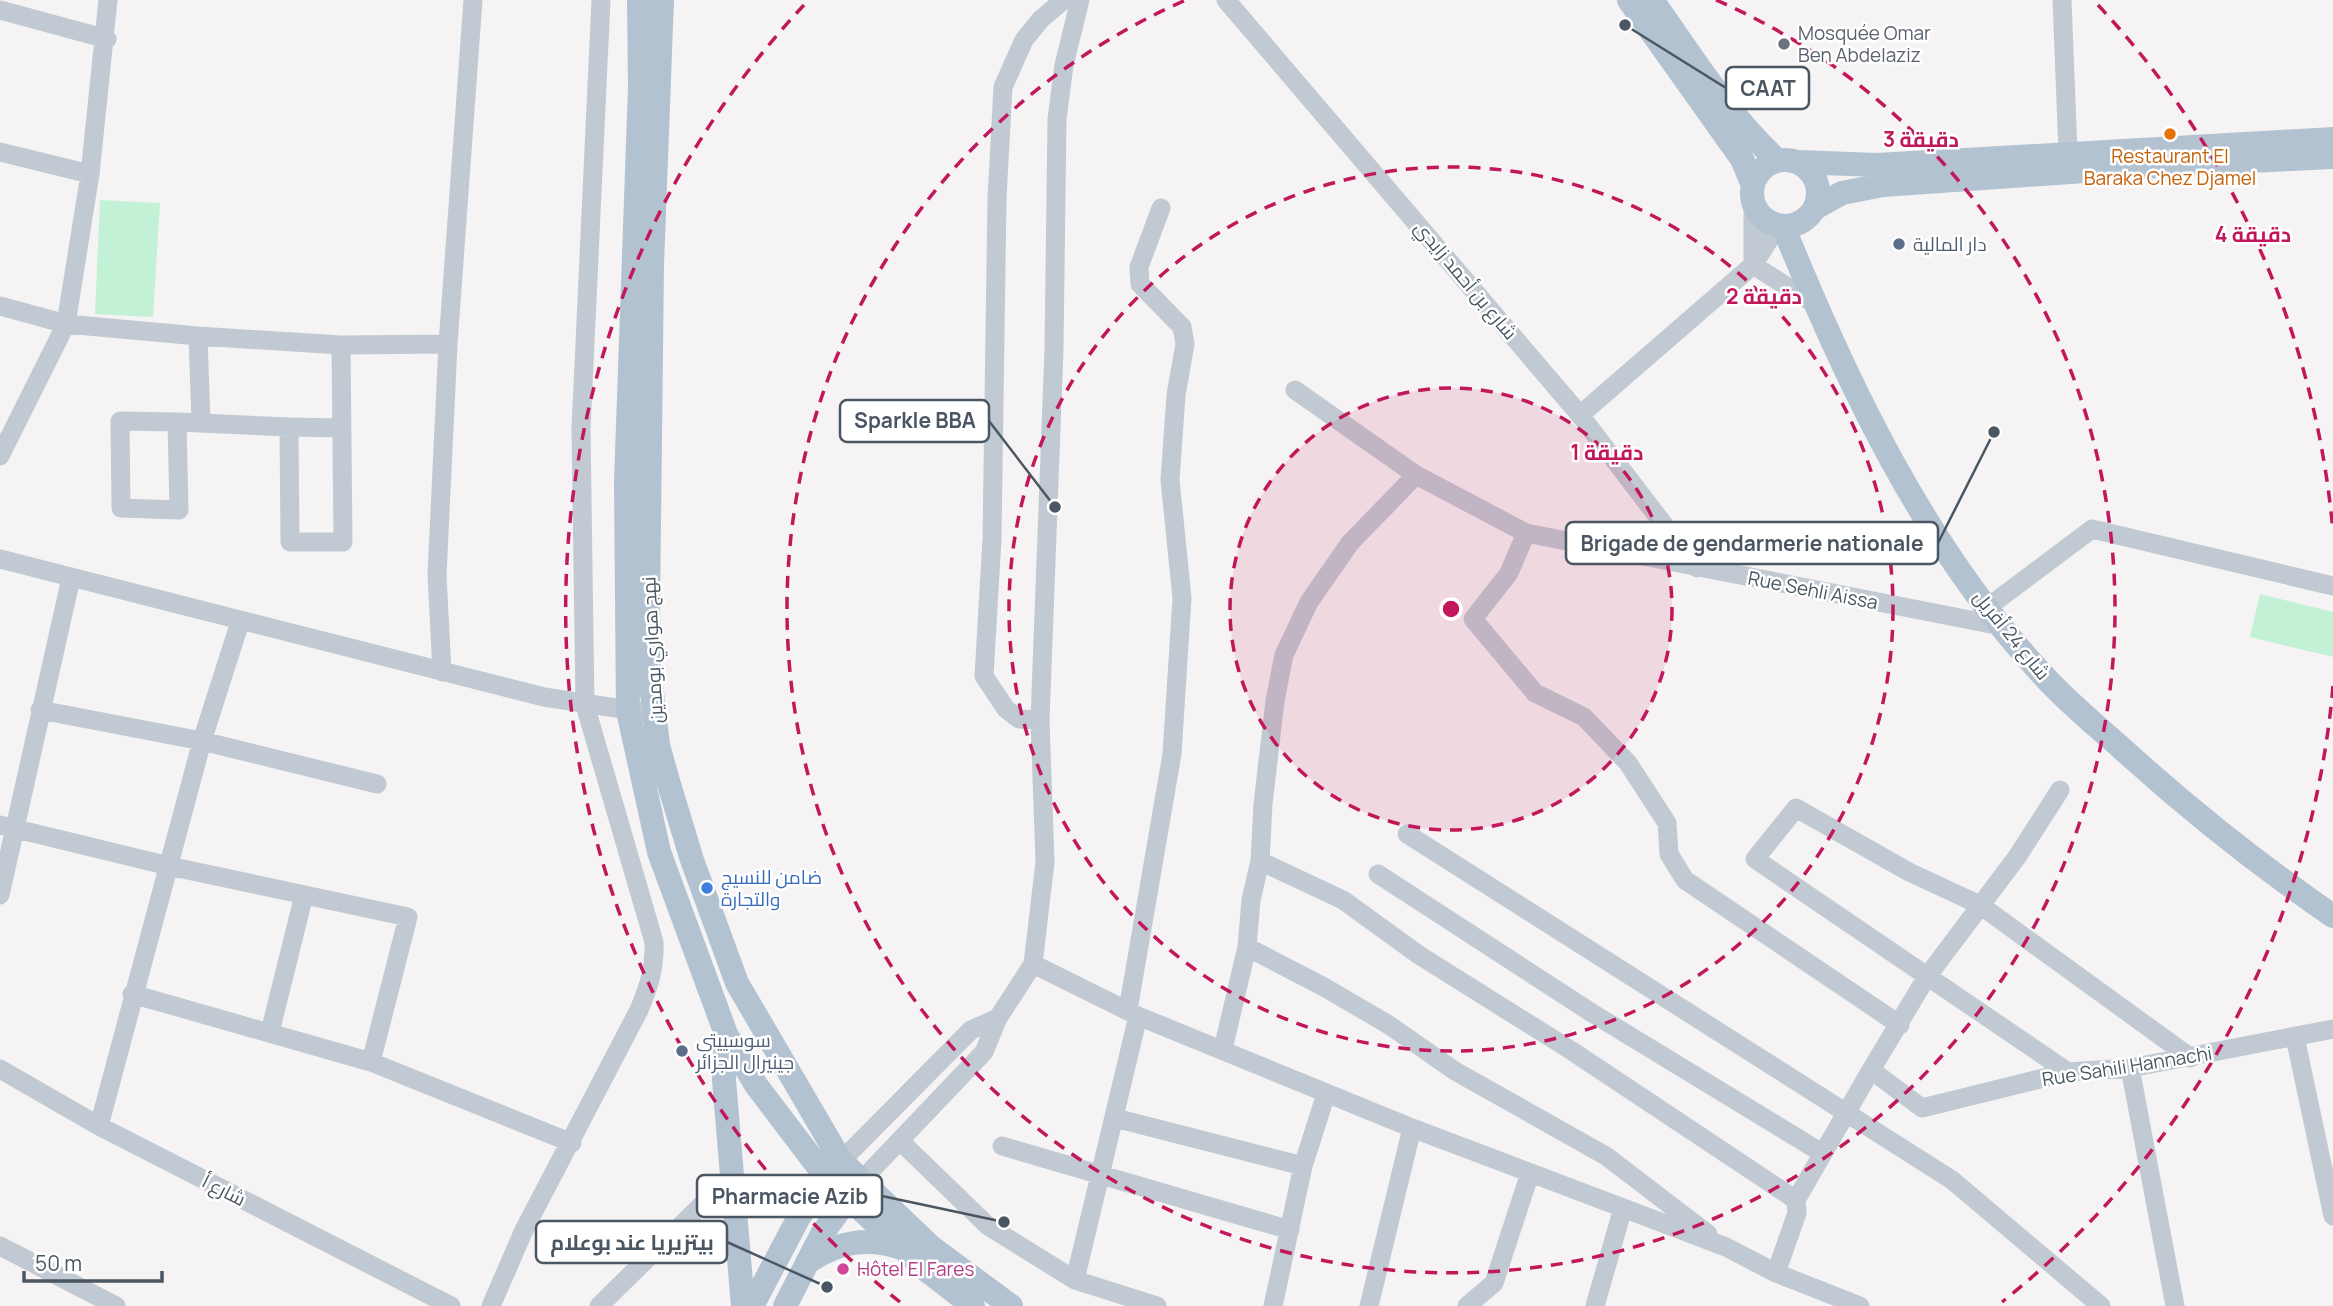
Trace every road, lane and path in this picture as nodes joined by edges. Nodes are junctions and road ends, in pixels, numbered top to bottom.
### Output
1 (108, 0) edge
2 (473, 0) edge
3 (601, 0) edge
4 (639, 0) edge
5 (662, 0) edge
6 (1064, 0) edge
7 (1080, 0) edge
8 (1226, 0) edge
9 (1629, 0) edge
10 (1652, 0) edge
11 (2062, 0) edge
12 (0, 10) edge
13 (107, 39) junction
14 (2333, 139) edge
15 (0, 152) edge
16 (2068, 152) junction
17 (2333, 157) edge
18 (1788, 161) junction
19 (90, 174) junction
20 (1753, 194) junction
21 (1160, 208) dead end
22 (1796, 220) junction
23 (1754, 265) junction
24 (1813, 303) junction
25 (0, 306) edge
26 (66, 324) junction
27 (198, 337) junction
28 (448, 344) junction
29 (341, 345) junction
30 (1295, 390) dead end
31 (1580, 415) junction
32 (177, 422) junction
33 (201, 422) junction
34 (289, 427) junction
35 (341, 428) junction
36 (0, 456) edge
37 (1416, 475) junction
38 (1525, 533) junction
39 (0, 559) edge
40 (1697, 568) junction
41 (71, 578) junction
42 (2333, 586) edge
43 (1994, 616) junction
44 (240, 622) junction
45 (442, 672) junction
46 (585, 705) junction
47 (40, 709) junction
48 (628, 711) junction
49 (655, 713) junction
50 (1040, 720) junction
51 (202, 741) junction
52 (377, 784) dead end
53 (2060, 790) dead end
54 (8, 826) edge
55 (1407, 834) dead end
56 (1261, 861) junction
57 (169, 866) junction
58 (1378, 874) dead end
59 (0, 895) edge
60 (304, 895) junction
61 (1980, 905) junction
62 (2333, 916) edge
63 (1247, 947) junction
64 (1033, 964) junction
65 (1926, 978) junction
66 (132, 994) junction
67 (1133, 1013) junction
68 (998, 1018) junction
69 (1900, 1025) junction
70 (2333, 1029) edge
71 (270, 1032) junction
72 (726, 1034) junction
73 (2295, 1037) junction
74 (1223, 1049) junction
75 (2191, 1058) junction
76 (371, 1062) junction
77 (2130, 1068) junction
78 (0, 1069) edge
79 (1871, 1070) junction
80 (2068, 1072) junction
81 (1326, 1094) junction
82 (1846, 1112) junction
83 (1115, 1118) junction
84 (99, 1126) junction
85 (1412, 1128) junction
86 (900, 1141) junction
87 (572, 1143) junction
88 (1002, 1146) dead end
89 (1822, 1153) junction
90 (2326, 1162) edge
91 (1303, 1166) junction
92 (834, 1169) junction
93 (1100, 1172) junction
94 (1530, 1173) junction
95 (730, 1177) junction
96 (853, 1189) junction
97 (1796, 1200) junction
98 (1623, 1208) junction
99 (2333, 1216) edge
100 (1290, 1230) junction
101 (0, 1246) edge
102 (1726, 1247) junction
103 (902, 1248) junction
104 (807, 1262) junction
105 (1776, 1273) junction
106 (1074, 1280) junction
107 (116, 1306) edge
108 (452, 1306) edge
109 (491, 1306) edge
110 (599, 1306) edge
111 (743, 1306) edge
112 (752, 1306) edge
113 (785, 1306) edge
114 (973, 1306) edge
115 (1011, 1306) edge
116 (1157, 1306) edge
117 (1273, 1306) edge
118 (1369, 1306) edge
119 (1468, 1306) edge
120 (1595, 1306) edge
121 (1860, 1306) edge
122 (2101, 1306) edge
123 (2175, 1306) edge

1 - 13 street
2 - 28 street
3 - 46 street
4 - 48 main road, نهج هواري بومدين
5 - 49 main road, نهج هواري بومدين
6 - 50 street
7 - 50 street
8 - 31 street, شارع بن أحمد زايدي
9 - 20 main road
10 - 18 main road
11 - 16 street
12 - 13 street
13 - 19 street
14 - 16 main road
15 - 19 street
16 - 18 main road
17 - 22 main road
18 - 20 main road
18 - 22 main road
19 - 26 street
20 - 22 main road
20 - 23 street
21 - 67 street
22 - 23 street
22 - 24 main road, شارع 24 أفريل
23 - 24 street
23 - 31 street
24 - 43 main road, شارع 24 أفريل
25 - 26 street
26 - 27 street
26 - 36 street
27 - 29 street
27 - 33 street
28 - 29 street
28 - 45 street
29 - 35 street
30 - 37 street, Rue Sehli Aissa
31 - 40 street, شارع بن أحمد زايدي
32 - 32 street
32 - 33 street
33 - 34 street
34 - 35 street
34 - 35 street
37 - 38 street, Rue Sehli Aissa
37 - 56 street
38 - 40 street, Rue Sehli Aissa
38 - 69 street
39 - 41 street
40 - 43 street, Rue Sehli Aissa
41 - 44 street
41 - 47 street
42 - 43 street
43 - 62 main road, شارع 24 أفريل
44 - 45 street
44 - 51 street
45 - 46 street
46 - 48 street
46 - 87 street
47 - 51 street
47 - 54 street
48 - 49 street
48 - 72 main road, نهج هواري بومدين
49 - 92 main road, نهج هواري بومدين
50 - 64 street
51 - 52 street
51 - 57 street
53 - 61 street
54 - 57 street
54 - 59 street
55 - 82 street
56 - 63 street
56 - 97 street
57 - 60 street
57 - 66 street
58 - 89 street
60 - 71 street
60 - 76 street
61 - 65 street
61 - 65 street
61 - 75 street
63 - 74 street
63 - 102 street
64 - 67 street
64 - 68 street
65 - 69 street
65 - 80 street
66 - 71 street
66 - 84 street
67 - 74 street
67 - 83 street
68 - 86 street
68 - 92 street
69 - 79 street
70 - 73 street, Rue Sahili Hannachi
71 - 76 street
72 - 92 main road, نهج هواري بومدين
72 - 95 main road
73 - 75 street, Rue Sahili Hannachi
73 - 90 street
74 - 81 street
75 - 77 street, Rue Sahili Hannachi
76 - 87 street
77 - 80 street, Rue Sahili Hannachi
77 - 123 street
78 - 84 street, شارع أ
79 - 80 street, Rue Sahili Hannachi
79 - 82 street
81 - 85 street
81 - 91 street
82 - 89 street
82 - 122 street
83 - 91 street
83 - 93 street
84 - 108 street, شارع أ
85 - 94 street
85 - 118 street
86 - 96 street
86 - 106 street
87 - 109 street
88 - 93 street
89 - 97 street
90 - 99 street
91 - 100 street
92 - 96 main road, نهج هواري بومدين
92 - 112 main road
93 - 100 street
93 - 106 street
94 - 98 street
94 - 119 street
95 - 110 street
95 - 111 main road
96 - 103 main road, نهج هواري بومدين
96 - 104 main road
96 - 115 main road, نهج هواري بومدين
97 - 105 street
98 - 102 street
98 - 120 street
100 - 117 street
101 - 107 street
102 - 105 street
103 - 104 main road
103 - 114 main road, نهج هواري بومدين
104 - 113 main road
105 - 121 street
106 - 116 street

